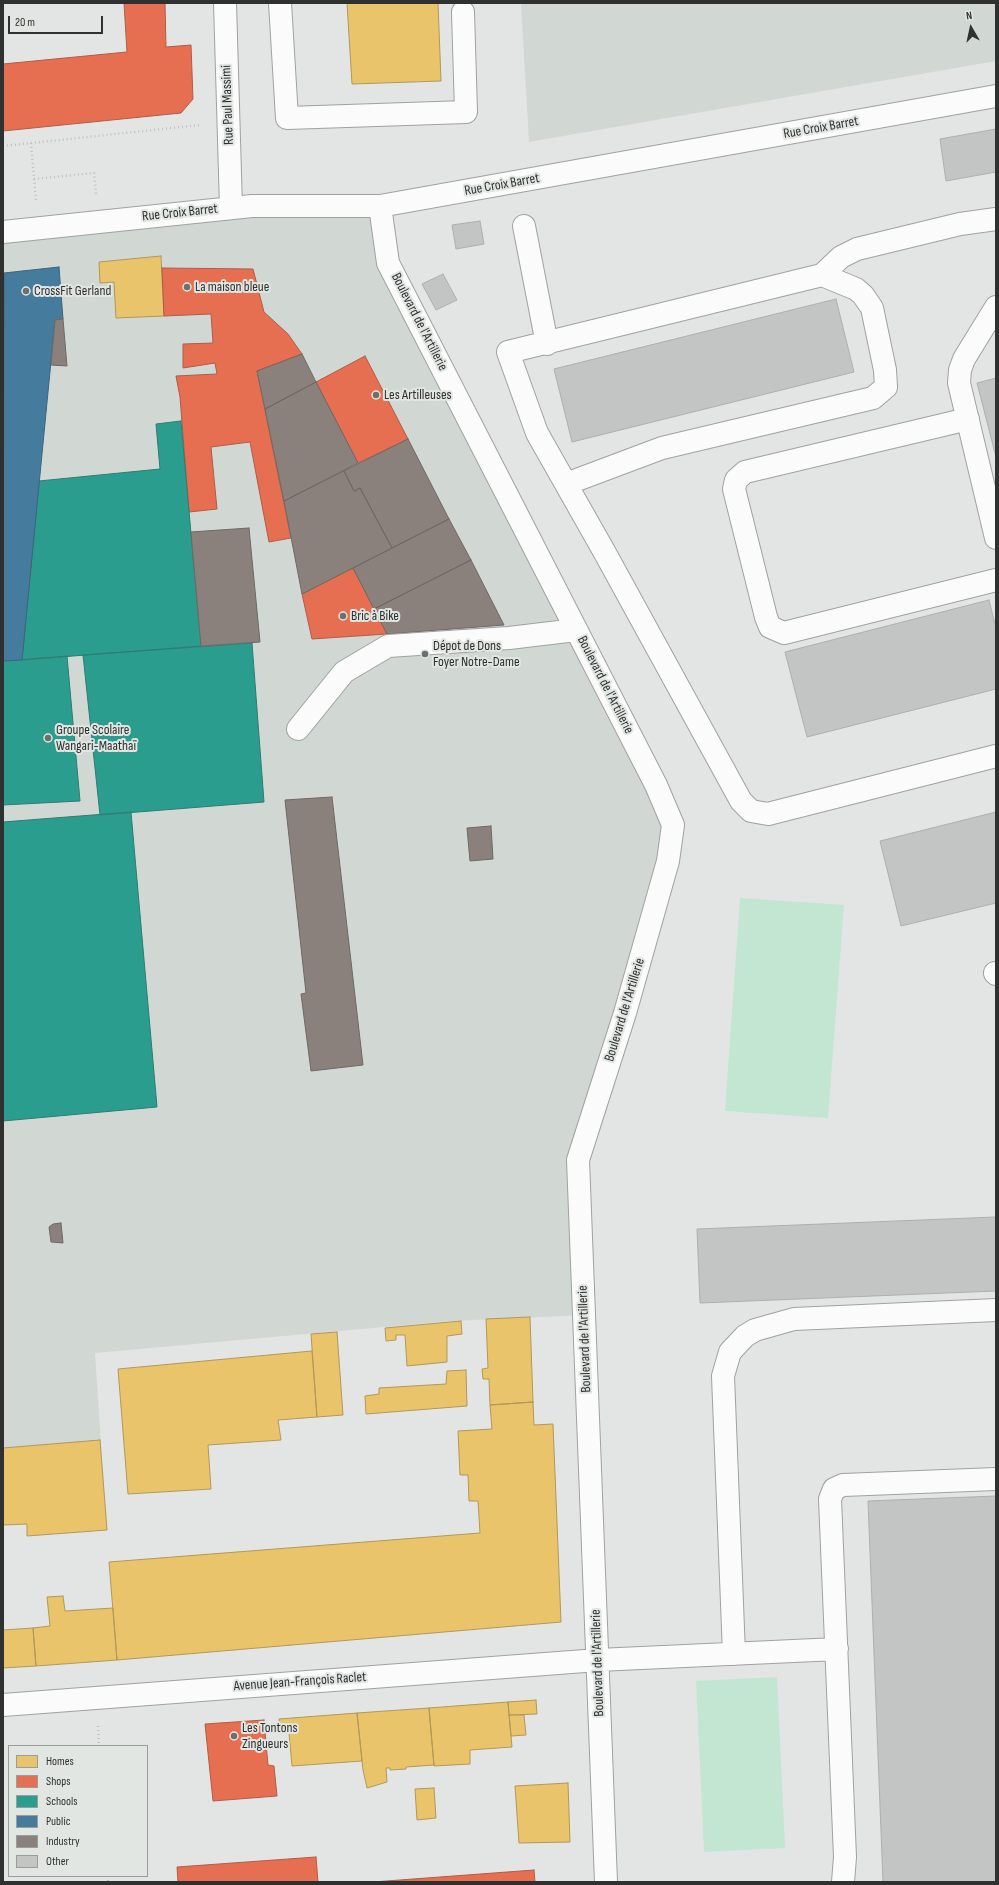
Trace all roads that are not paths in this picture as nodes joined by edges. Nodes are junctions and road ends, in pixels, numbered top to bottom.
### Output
1 (225, 3) edge
2 (280, 3) edge
3 (462, 12) dead end
4 (996, 96) edge
5 (380, 206) junction
6 (231, 208) junction
7 (996, 219) edge
8 (524, 226) dead end
9 (3, 232) edge
10 (822, 276) junction
11 (996, 307) edge
12 (547, 344) junction
13 (968, 419) junction
14 (566, 484) junction
15 (996, 538) edge
16 (996, 580) edge
17 (576, 630) junction
18 (298, 729) dead end
19 (996, 756) edge
20 (996, 1310) edge
21 (996, 1479) edge
22 (837, 1649) junction
23 (734, 1654) junction
24 (598, 1660) junction
25 (3, 1705) edge
26 (606, 1882) edge
27 (843, 1882) edge

1 - 6 street, Rue Paul Massimi
2 - 3 street
4 - 5 street, Rue Croix Barret
5 - 6 street, Rue Croix Barret
5 - 17 street, Boulevard de l'Artillerie
6 - 9 street, Rue Croix Barret
7 - 10 street
8 - 12 street
10 - 12 street
10 - 14 street
11 - 13 street
12 - 14 street
13 - 15 street
13 - 16 street
14 - 19 street
17 - 18 street
17 - 24 street, Boulevard de l'Artillerie
20 - 23 street
21 - 22 street
22 - 23 street, Avenue Jean-François Raclet
22 - 27 street
23 - 24 street, Avenue Jean-François Raclet
24 - 25 street, Avenue Jean-François Raclet
24 - 26 street, Boulevard de l'Artillerie

